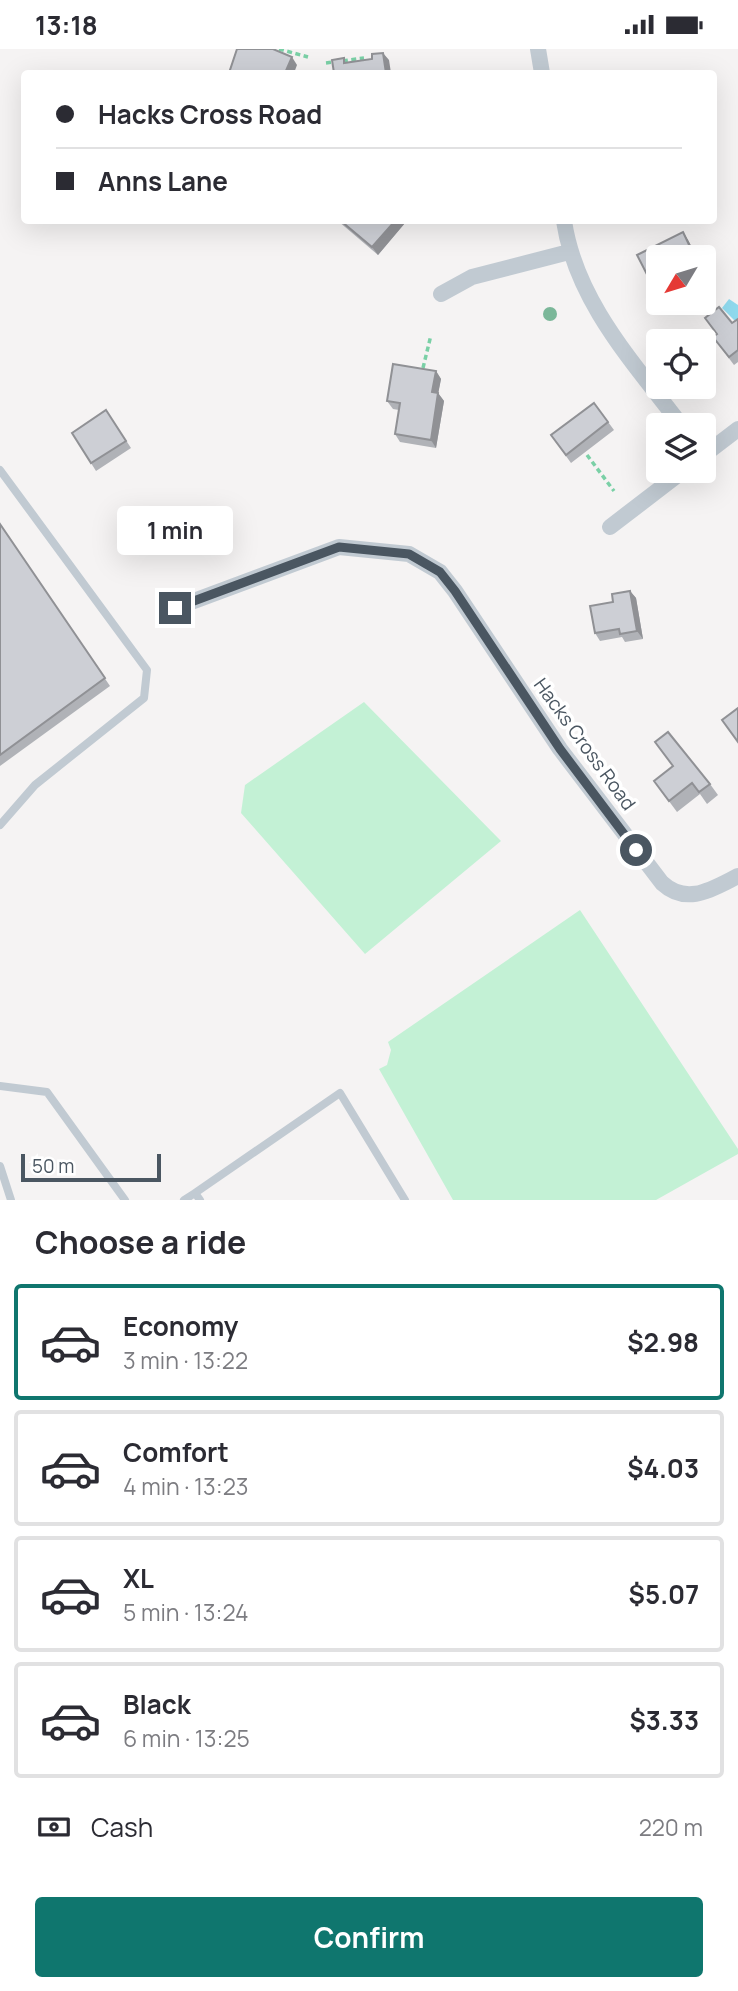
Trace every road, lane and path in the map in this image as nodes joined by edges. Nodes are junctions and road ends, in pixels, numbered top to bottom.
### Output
1 (279, 49) edge
2 (538, 49) edge
3 (308, 57) dead end
4 (363, 58) edge
5 (326, 63) dead end
6 (542, 70) edge
7 (564, 224) edge
8 (569, 252) junction
9 (441, 295) dead end
10 (431, 335) dead end
11 (423, 368) edge
12 (672, 413) edge
13 (738, 429) edge
14 (716, 446) edge
15 (587, 455) dead end
16 (0, 470) edge
17 (668, 483) edge
18 (614, 491) dead end
19 (610, 527) dead end
20 (175, 608) dead end
21 (0, 825) edge
22 (738, 876) edge
23 (0, 1086) edge
24 (0, 1166) edge
25 (197, 1196) edge
26 (10, 1200) edge
27 (125, 1200) edge
28 (184, 1200) edge
29 (405, 1200) edge

1 - 3 path
2 - 6 street
4 - 5 path
7 - 8 street
8 - 9 street
8 - 12 street
10 - 11 path
13 - 14 street
15 - 18 path
16 - 21 lane
17 - 19 street
20 - 22 street, Hacks Cross Road
23 - 27 lane
24 - 26 lane
25 - 28 lane
25 - 29 lane

